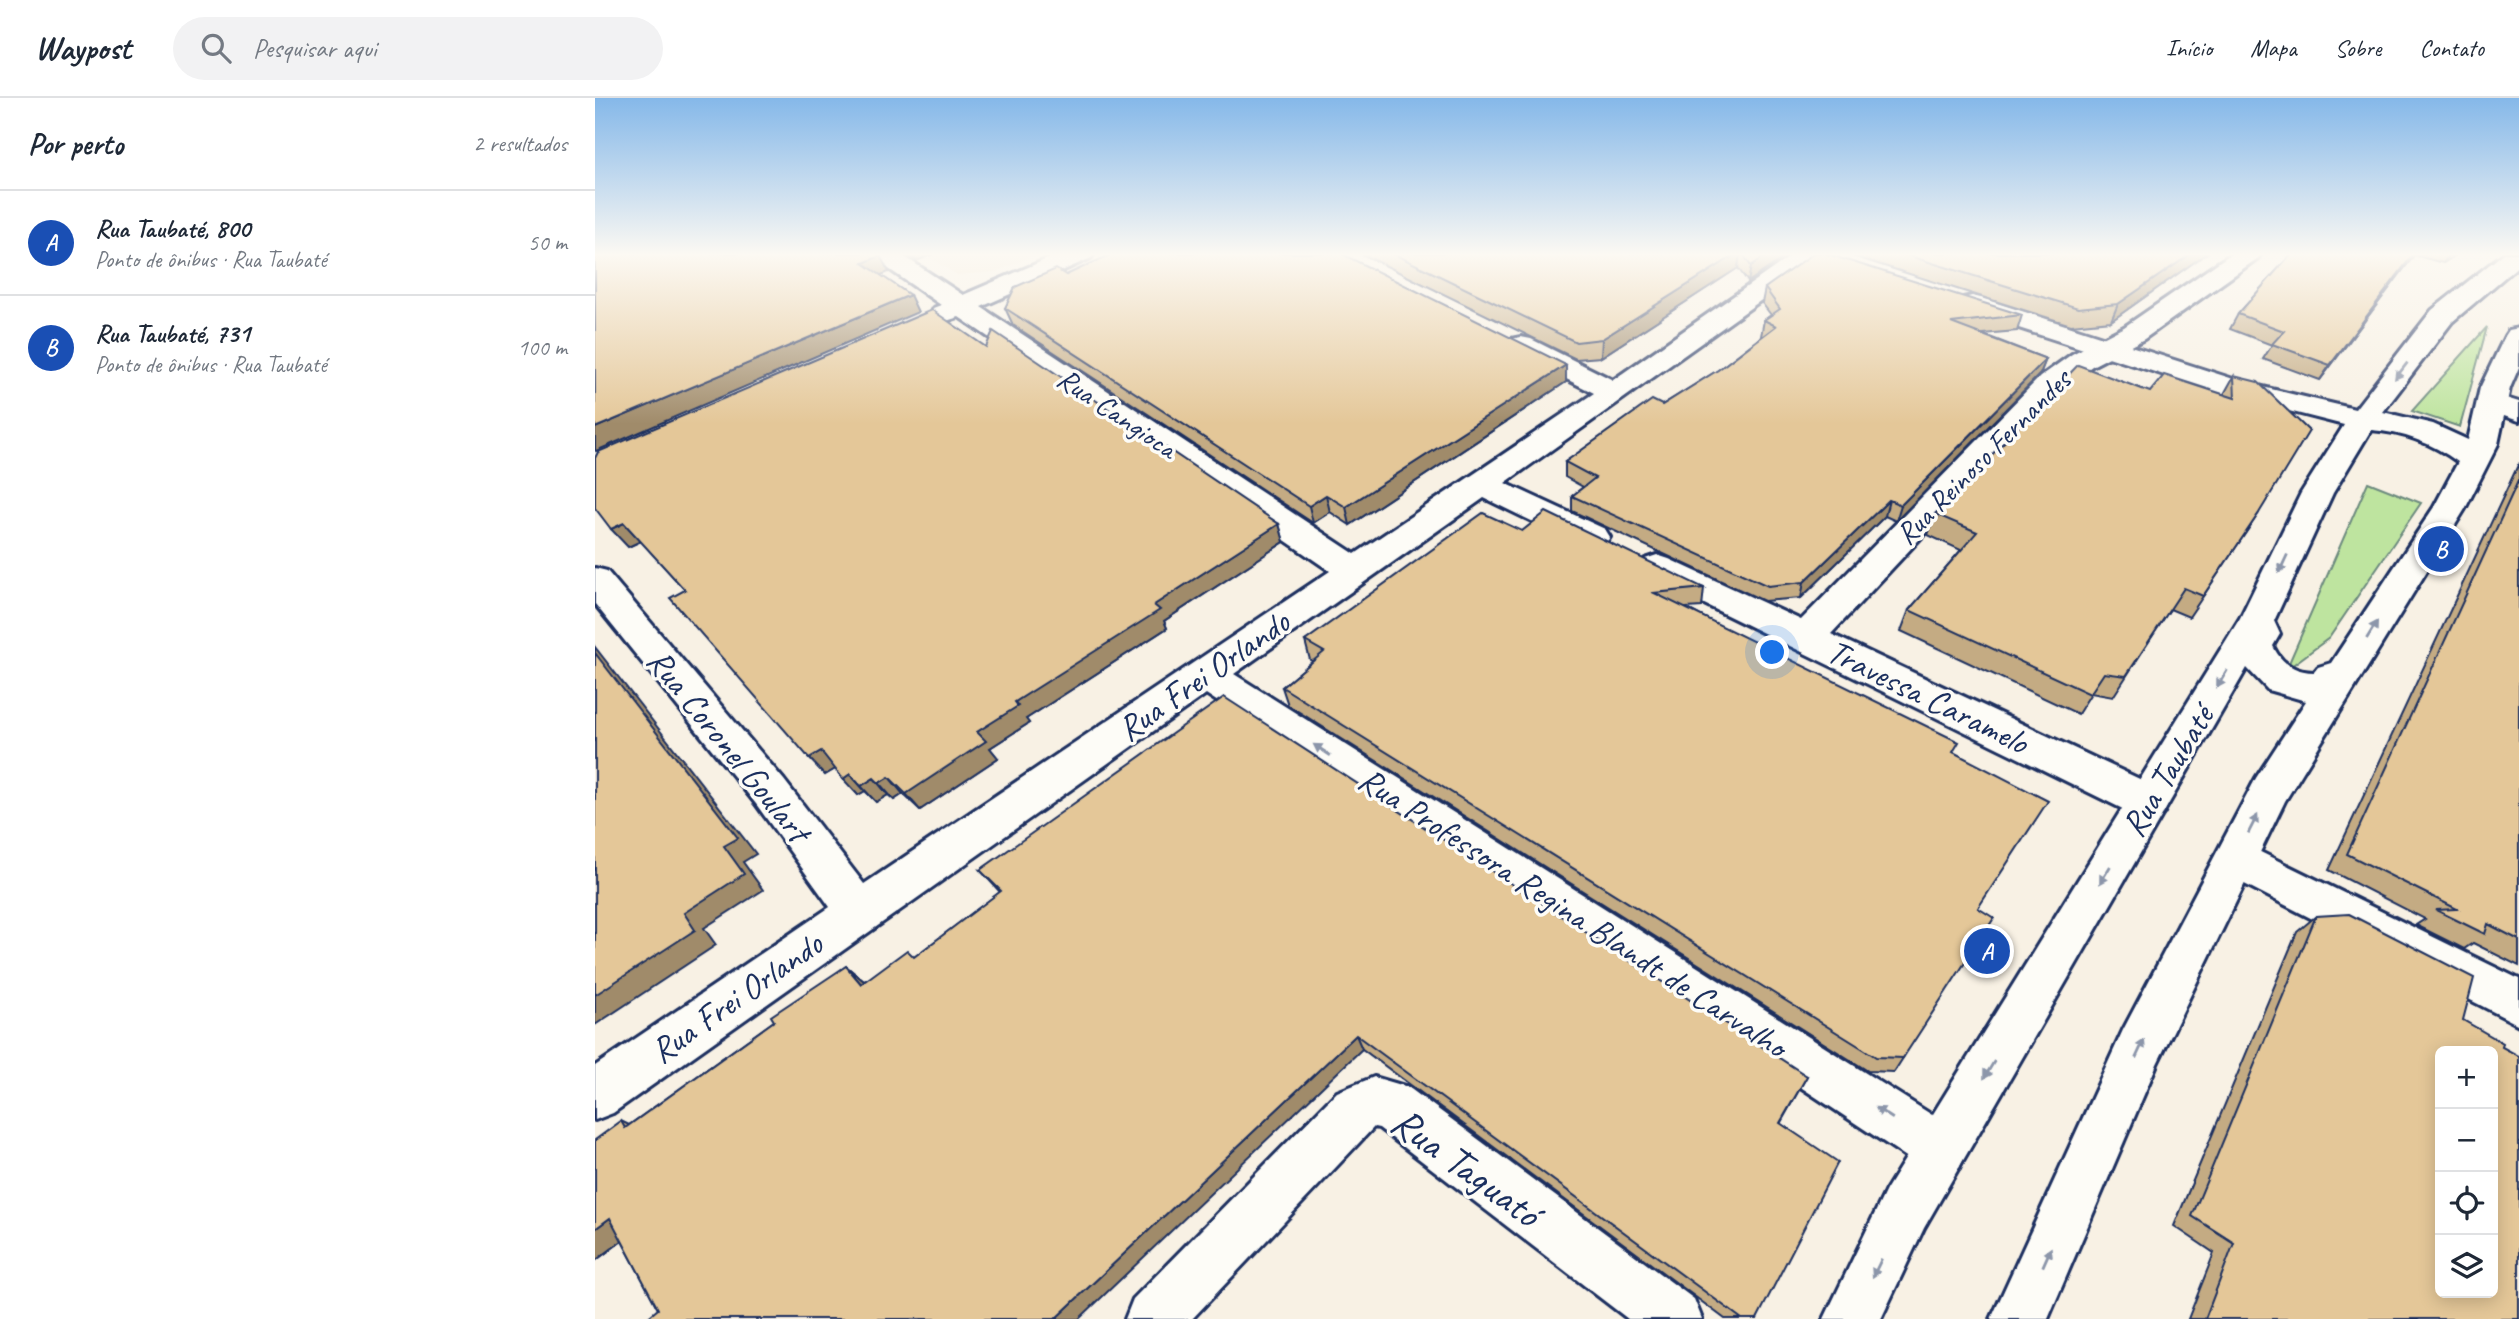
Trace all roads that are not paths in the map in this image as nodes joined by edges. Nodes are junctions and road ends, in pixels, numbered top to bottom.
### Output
1 (951, 310) edge
2 (966, 310) edge
3 (1737, 310) edge
4 (1990, 310) edge
5 (2167, 310) edge
6 (2449, 310) edge
7 (922, 323) edge
8 (1492, 332) edge
9 (2519, 336) edge
10 (2106, 348) junction
11 (1615, 392) junction
12 (2506, 407) edge
13 (2355, 431) junction
14 (2475, 459) junction
15 (1481, 484) junction
16 (1354, 570) junction
17 (595, 580) edge
18 (2256, 621) junction
19 (1806, 638) junction
20 (1204, 674) junction
21 (2344, 676) junction
22 (2148, 802) junction
23 (2236, 859) junction
24 (859, 912) junction
25 (2519, 1003) edge
26 (595, 1095) edge
27 (1941, 1150) junction
28 (1153, 1319) edge
29 (1674, 1319) edge
30 (1852, 1319) edge
31 (2019, 1319) edge

1 - 7 street
2 - 16 street, Rua Cangioca
3 - 11 street, Rua Frei Orlando
4 - 10 street
5 - 10 street, Rua Reinoso Fernandes
6 -> 13 street, Rua Taubaté
8 - 11 street
9 - 12 street
10 - 13 street
10 - 19 street, Rua Reinoso Fernandes
11 - 15 street, Rua Frei Orlando
12 - 14 street
13 - 14 street
13 -> 18 street, Rua Taubaté
21 -> 14 street
15 - 16 street, Rua Frei Orlando
15 - 19 street, Travessa Caramelo
16 - 20 street, Rua Frei Orlando
17 - 24 street, Rua Coronel Goulart
18 - 21 street
18 -> 22 street, Rua Taubaté
19 - 22 street, Travessa Caramelo
20 - 24 street, Rua Frei Orlando
27 -> 20 street, Rua Professora Regina Blandt de Carvalho
23 -> 21 street
22 -> 27 street, Rua Taubaté
23 - 25 street
31 -> 23 street
24 - 26 street, Rua Frei Orlando
27 -> 30 street, Rua Taubaté
28 - 29 street, Rua Taguató

